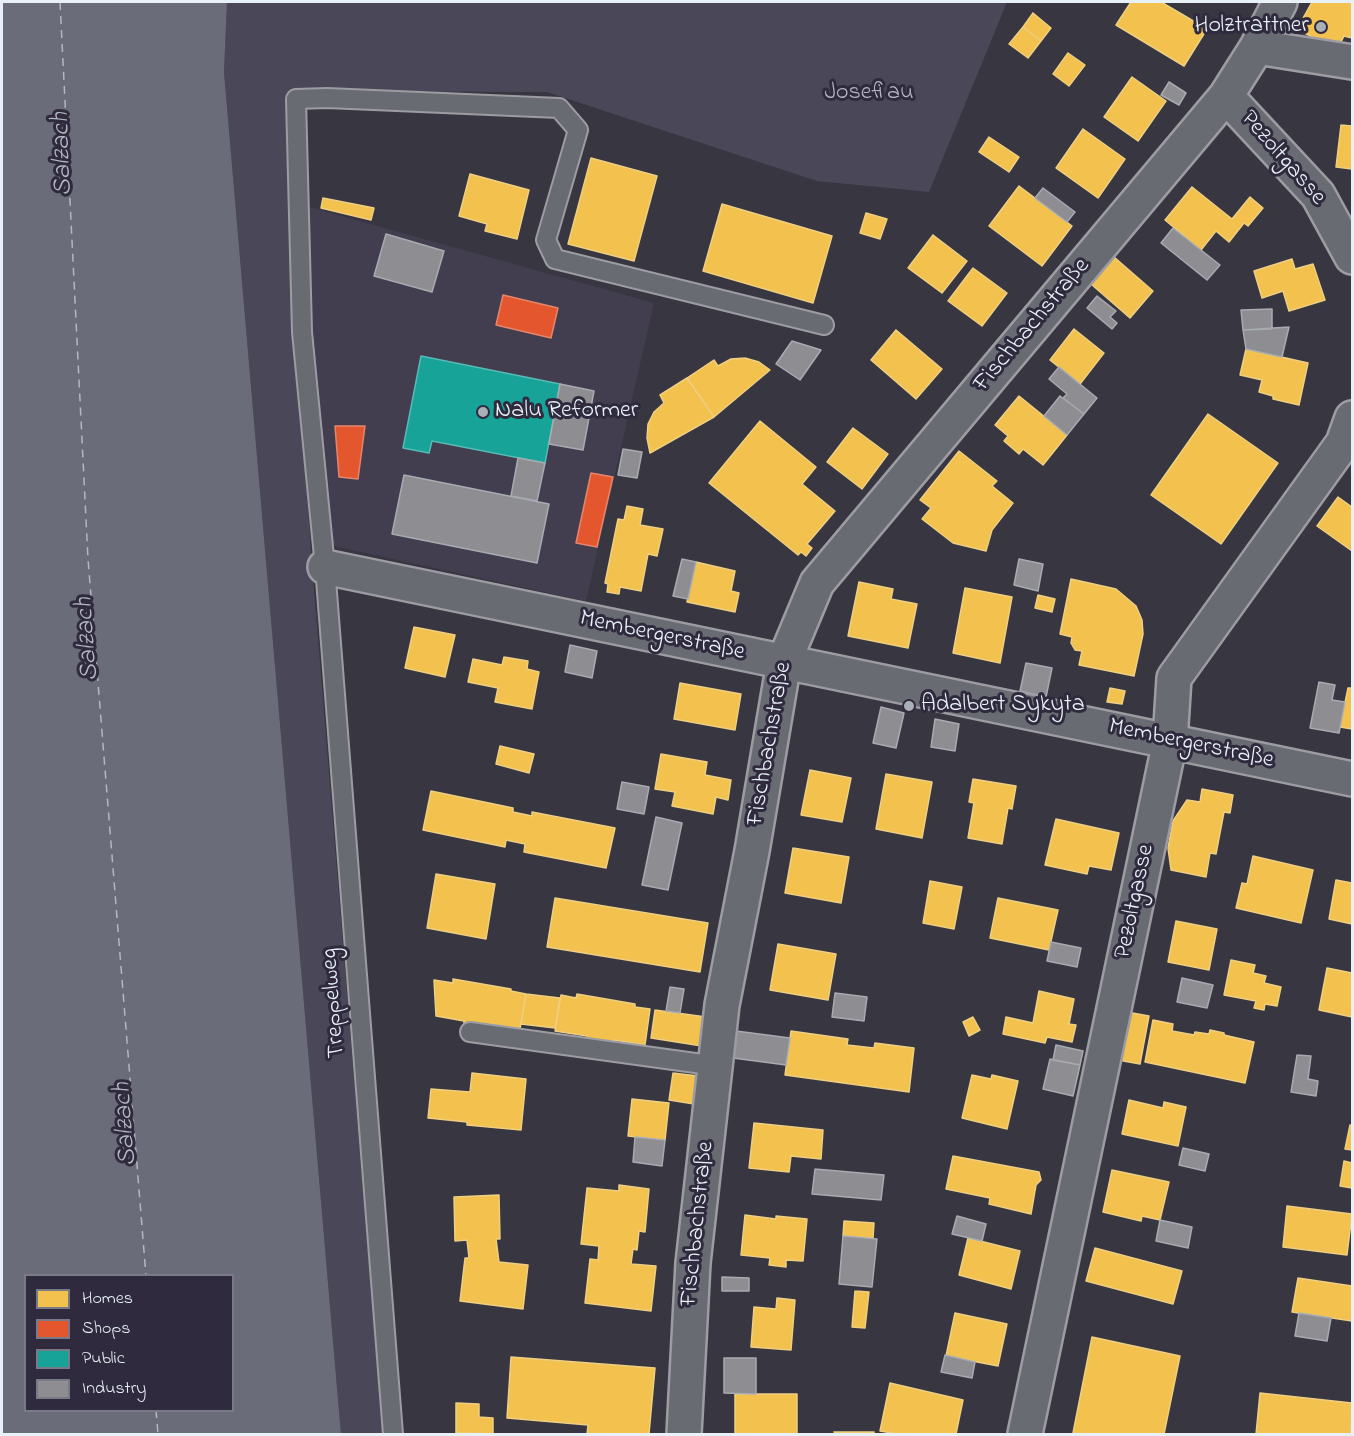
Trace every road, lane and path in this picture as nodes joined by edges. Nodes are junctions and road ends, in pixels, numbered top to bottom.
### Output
1 (1280, 2) edge
2 (1257, 47) junction
3 (1353, 62) edge
4 (1226, 96) junction
5 (1353, 257) edge
6 (824, 325) dead end
7 (1353, 418) edge
8 (325, 567) junction
9 (784, 662) junction
10 (1170, 741) junction
11 (1353, 779) edge
12 (470, 1032) dead end
13 (717, 1066) junction
14 (393, 1434) edge
15 (684, 1434) edge
16 (1025, 1434) edge

1 - 2 street, Fischbachstraße
2 - 3 street
2 - 4 street, Fischbachstraße
4 - 5 street, Pezoltgasse
4 - 9 street, Fischbachstraße
6 - 8 lane, Treppelweg
7 - 10 street, Pezoltgasse
8 - 9 street, Membergerstraße
8 - 14 lane, Treppelweg
9 - 10 street, Membergerstraße
9 - 13 street, Fischbachstraße
10 - 11 street, Membergerstraße
10 - 16 street, Pezoltgasse
12 - 13 lane
13 - 15 street, Fischbachstraße

